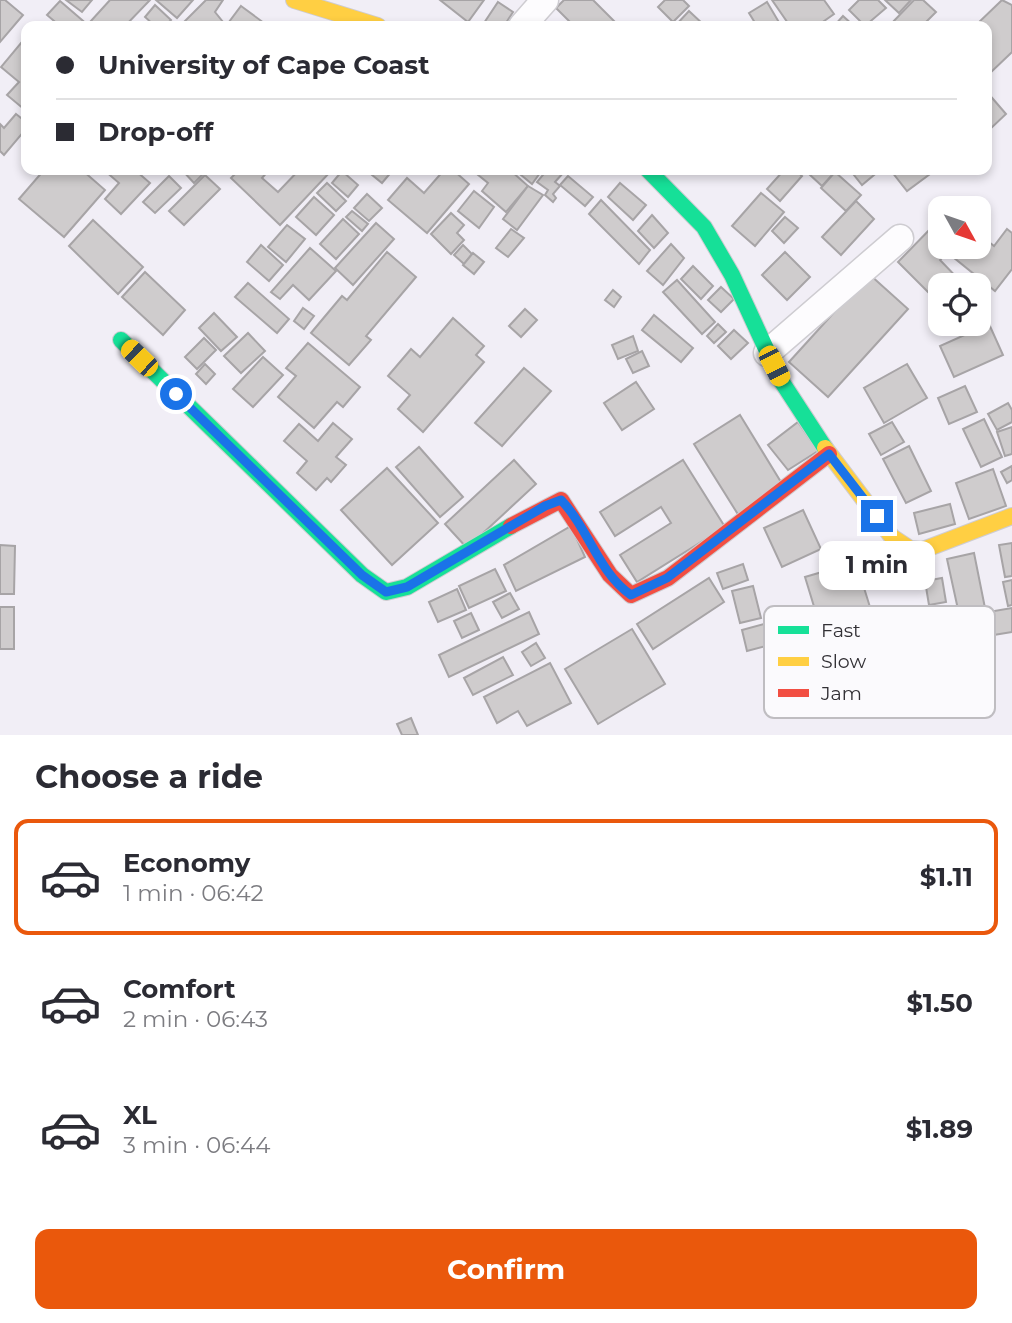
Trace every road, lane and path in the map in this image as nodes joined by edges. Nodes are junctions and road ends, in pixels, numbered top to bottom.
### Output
1 (293, 0) edge
2 (545, 0) edge
3 (361, 21) edge
4 (526, 21) edge
5 (653, 175) edge
6 (900, 238) dead end
7 (121, 340) dead end
8 (767, 353) junction
9 (829, 454) junction
10 (1012, 516) edge

1 - 3 street
2 - 4 street
5 - 8 street
6 - 8 street
7 - 9 street
8 - 9 street
9 - 10 street

